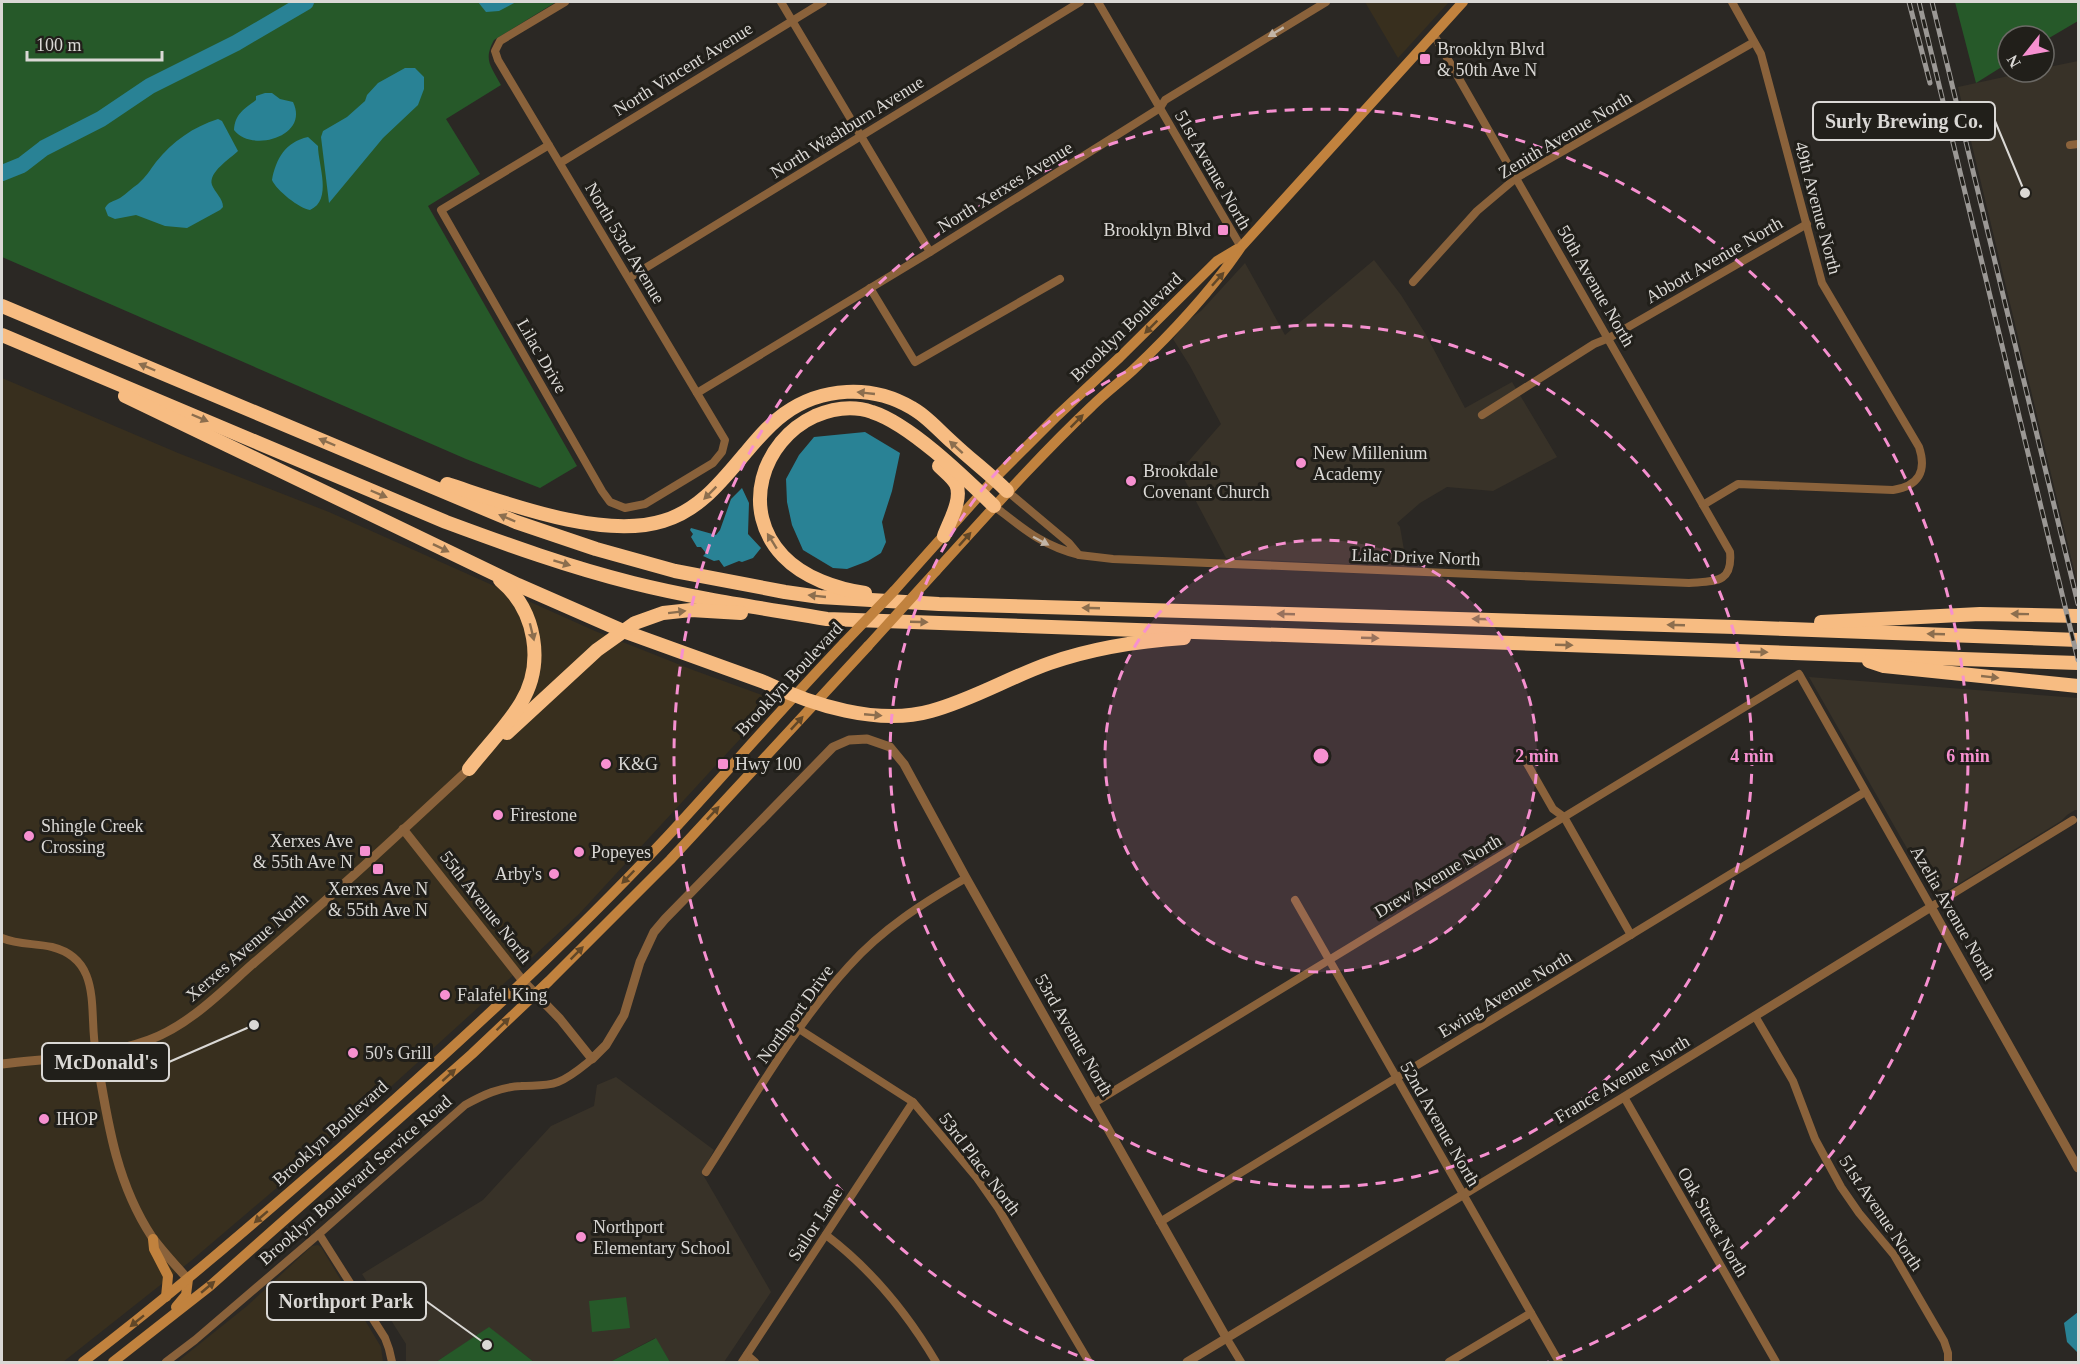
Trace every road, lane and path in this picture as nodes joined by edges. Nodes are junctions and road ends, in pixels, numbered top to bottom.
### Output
1 (565, 2) edge
2 (781, 2) edge
3 (823, 2) edge
4 (1080, 2) edge
5 (1098, 2) edge
6 (1326, 2) edge
7 (1463, 2) edge
8 (1732, 2) edge
9 (792, 20) junction
10 (1434, 35) junction
11 (1754, 42) junction
12 (1160, 108) junction
13 (861, 136) junction
14 (549, 145) junction
15 (560, 163) junction
16 (1516, 178) junction
17 (1807, 224) junction
18 (1241, 247) junction
19 (930, 252) junction
20 (629, 279) junction
21 (1060, 279) dead end
22 (1413, 282) dead end
23 (870, 288) junction
24 (2, 306) edge
25 (6, 337) edge
26 (1609, 338) junction
27 (697, 393) junction
28 (1482, 415) dead end
29 (890, 419) junction
30 (722, 452) joint
31 (364, 458) junction
32 (994, 479) junction
33 (1007, 491) junction
34 (981, 494) junction
35 (1703, 505) junction
36 (994, 506) junction
37 (944, 536) junction
38 (1730, 552) joint
39 (1079, 555) junction
40 (486, 570) junction
41 (939, 604) junction
42 (2079, 616) edge
43 (827, 619) junction
44 (1735, 627) junction
45 (622, 631) junction
46 (1248, 634) junction
47 (2079, 640) edge
48 (1850, 655) junction
49 (2079, 663) edge
50 (1798, 674) joint
51 (2079, 686) edge
52 (795, 694) junction
53 (816, 702) junction
54 (507, 733) joint
55 (867, 739) joint
56 (1525, 760) dead end
57 (469, 769) junction
58 (1865, 792) junction
59 (1564, 817) junction
60 (2073, 820) dead end
61 (403, 829) junction
62 (966, 878) junction
63 (1295, 900) dead end
64 (1930, 907) junction
65 (1631, 934) junction
66 (2, 938) edge
67 (1329, 960) junction
68 (523, 981) junction
69 (535, 994) junction
70 (1755, 1016) junction
71 (799, 1029) junction
72 (96, 1053) junction
73 (592, 1059) junction
74 (2, 1064) edge
75 (1396, 1078) junction
76 (1624, 1097) junction
77 (913, 1102) junction
78 (1094, 1103) junction
79 (2079, 1168) edge
80 (706, 1172) dead end
81 (1462, 1196) junction
82 (1160, 1222) junction
83 (319, 1234) junction
84 (826, 1235) junction
85 (153, 1239) junction
86 (188, 1279) junction
87 (166, 1298) junction
88 (1531, 1313) junction
89 (152, 1333) junction
90 (1227, 1339) junction
91 (747, 1355) junction
92 (83, 1362) edge
93 (113, 1362) edge
94 (166, 1362) edge
95 (392, 1362) edge
96 (742, 1362) edge
97 (755, 1362) edge
98 (936, 1362) edge
99 (1089, 1362) edge
100 (1187, 1362) edge
101 (1241, 1362) edge
102 (1449, 1362) edge
103 (1559, 1362) edge
104 (1776, 1362) edge
105 (1948, 1362) edge

1 - 14 street, North 53rd Avenue
2 - 9 street
3 - 9 street, North Vincent Avenue
4 - 13 street, North Washburn Avenue
5 - 12 street, 51st Avenue North
6 -> 12 street, North Xerxes Avenue
7 - 10 main road, Brooklyn Boulevard
8 - 11 street, 49th Avenue North
9 - 13 street
9 - 15 street, North Vincent Avenue
10 - 16 street, 50th Avenue North
10 - 18 main road, Brooklyn Boulevard
11 - 16 street, Zenith Avenue North
11 - 17 street, 49th Avenue North
12 - 18 street, 51st Avenue North
12 - 19 street, North Xerxes Avenue
13 - 19 street
13 - 20 street, North Washburn Avenue
14 - 15 street, North 53rd Avenue
14 - 30 street, Lilac Drive
15 - 20 street, North 53rd Avenue
16 - 22 street, Zenith Avenue North
16 - 26 street, 50th Avenue North
17 - 26 street, Abbott Avenue North
17 - 35 street, 49th Avenue North
18 -> 32 main road, Brooklyn Boulevard
33 -> 18 main road, Brooklyn Boulevard
19 - 23 street, North Xerxes Avenue
20 - 27 street, North 53rd Avenue
21 - 23 street
23 - 27 street, North Xerxes Avenue
31 -> 24 highway
25 -> 40 highway
25 -> 43 highway
26 - 28 street, Abbott Avenue North
26 - 35 street, 50th Avenue North
27 - 30 street, North 53rd Avenue
29 - 34 highway
29 - 37 highway
41 -> 29 highway
32 -> 31 highway
41 -> 31 highway
32 - 33 highway
32 - 34 main road, Brooklyn Boulevard
33 - 36 main road, Brooklyn Boulevard
33 - 39 street
34 - 36 highway
34 - 37 main road, Brooklyn Boulevard
35 - 38 street, 50th Avenue North
36 -> 39 street, Lilac Drive North
53 -> 36 main road, Brooklyn Boulevard, bridge
37 - 52 main road, Brooklyn Boulevard, bridge
38 - 39 street, Lilac Drive North
40 - 45 highway
40 -> 57 highway
44 -> 41 highway
42 -> 44 highway
45 -> 43 highway
43 -> 46 highway
47 -> 44 highway
45 - 52 highway
45 - 54 highway
46 -> 48 highway
53 -> 46 highway
48 - 49 highway
48 -> 51 highway
50 - 58 street, Azelia Avenue North
50 - 59 street, Drew Avenue North
52 - 53 highway
52 -> 68 main road, Brooklyn Boulevard
69 -> 53 main road, Brooklyn Boulevard
54 - 57 street, Xerxes Avenue North
55 - 62 street, 53rd Avenue North
55 - 73 street, Brooklyn Boulevard Service Road
56 - 59 street
57 - 61 street, Xerxes Avenue North
58 - 64 street, Azelia Avenue North
58 - 65 street, Ewing Avenue North
59 - 65 street
59 - 67 street, Drew Avenue North
60 - 64 street, France Avenue North
61 - 68 street, 55th Avenue North
61 - 72 street, Xerxes Avenue North
62 - 71 street, Northport Drive
62 - 78 street, 53rd Avenue North
63 - 67 street, 52nd Avenue North
64 - 70 street, France Avenue North
64 - 79 street, Azelia Avenue North
65 - 75 street, Ewing Avenue North
66 - 72 street
67 - 75 street, 52nd Avenue North
67 - 78 street, Drew Avenue North
68 - 69 street, 55th Avenue North
68 -> 86 main road, Brooklyn Boulevard
69 - 73 street, 55th Avenue North
89 -> 69 main road, Brooklyn Boulevard
70 - 76 street, France Avenue North
70 - 105 street, 51st Avenue North
71 - 77 street, 53rd Place North
71 - 80 street, Northport Drive
72 - 74 street, Xerxes Avenue North
72 - 85 street
73 - 83 street, Brooklyn Boulevard Service Road
75 - 81 street, 52nd Avenue North
75 - 82 street, Ewing Avenue North
76 - 81 street, France Avenue North
76 - 104 street, Oak Street North
77 - 84 street, Sailor Lane
77 - 99 street, 53rd Place North
78 - 82 street, 53rd Avenue North
81 - 88 street, 52nd Avenue North
81 - 90 street, France Avenue North
82 - 90 street, 53rd Avenue North
83 - 94 street, Brooklyn Boulevard Service Road
83 - 95 street
84 - 91 street, Sailor Lane
84 - 98 street
85 - 86 street
85 - 87 main road
86 - 87 main road, Brooklyn Boulevard
86 - 89 main road
87 -> 92 main road, Brooklyn Boulevard
88 - 102 street
88 - 103 street, 52nd Avenue North
89 - 93 main road, Brooklyn Boulevard
90 - 100 street, France Avenue North
90 - 101 street, 53rd Avenue North
91 - 96 street, Sailor Lane
91 - 97 street

